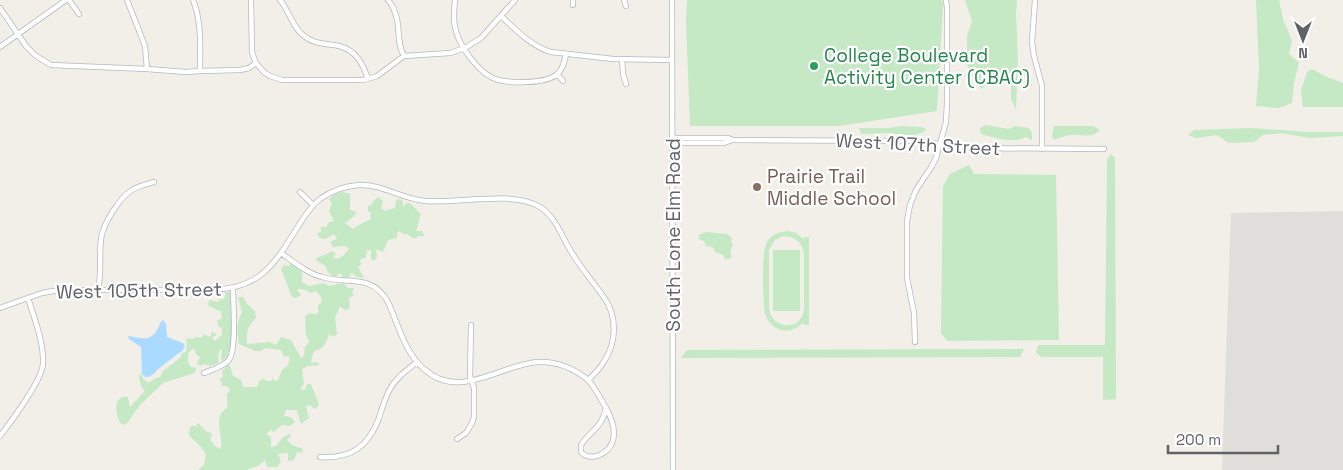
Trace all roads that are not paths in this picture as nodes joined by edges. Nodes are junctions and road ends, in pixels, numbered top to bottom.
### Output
1 (68, 0) edge
2 (127, 0) edge
3 (193, 0) edge
4 (252, 0) edge
5 (280, 0) edge
6 (388, 0) edge
7 (455, 0) edge
8 (515, 0) edge
9 (624, 0) edge
10 (672, 0) edge
11 (946, 0) edge
12 (1035, 0) edge
13 (626, 6) dead end
14 (0, 8) edge
15 (79, 14) dead end
16 (501, 16) junction
17 (18, 34) junction
18 (0, 47) edge
19 (464, 48) junction
20 (566, 55) junction
21 (404, 56) junction
22 (622, 59) junction
23 (672, 60) junction
24 (256, 63) junction
25 (147, 69) junction
26 (200, 71) junction
27 (557, 74) junction
28 (368, 79) junction
29 (563, 81) dead end
30 (626, 84) dead end
31 (672, 140) junction
32 (940, 144) junction
33 (1042, 149) junction
34 (1104, 149) dead end
35 (154, 182) dead end
36 (300, 192) dead end
37 (313, 205) junction
38 (281, 253) junction
39 (233, 288) junction
40 (98, 290) junction
41 (28, 298) junction
42 (0, 308) edge
43 (471, 325) dead end
44 (915, 342) dead end
45 (417, 362) junction
46 (204, 373) dead end
47 (472, 380) junction
48 (588, 380) junction
49 (606, 408) junction
50 (0, 436) edge
51 (457, 439) dead end
52 (320, 457) dead end
53 (673, 470) edge

1 - 15 street
1 - 17 street
2 - 25 street
3 - 26 street
4 - 24 street
5 - 28 street
6 - 21 street
7 - 19 street
8 - 16 street
9 - 13 street
10 - 23 street, South Lone Elm Road
11 - 32 street
12 - 33 street
14 - 17 street
16 - 19 street
16 - 20 street
17 - 18 street
17 - 25 street
19 - 21 street
19 - 27 street
20 - 22 street
20 - 27 street
21 - 28 street
22 - 23 street
22 - 30 street
23 - 31 street, South Lone Elm Road
24 - 26 street
24 - 28 street
25 - 26 street
27 - 29 street
31 - 32 street, West 107th Street
31 - 53 street, South Lone Elm Road
32 - 33 street, West 107th Street
32 - 44 street
33 - 34 street, West 107th Street
35 - 40 street
36 - 37 street
37 - 38 street, West 105th Street
37 - 48 street
38 - 39 street, West 105th Street
38 - 45 street
39 - 40 street, West 105th Street
39 - 46 street
40 - 41 street, West 105th Street
41 - 42 street, West 105th Street
41 - 50 street
43 - 47 street
45 - 47 street
45 - 52 street
47 - 48 street
47 - 51 street
48 - 49 street
49 - 49 street

